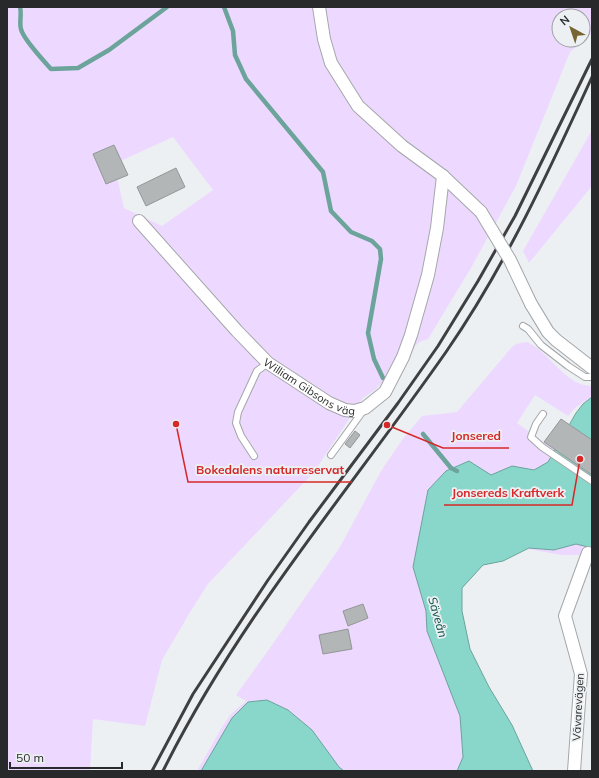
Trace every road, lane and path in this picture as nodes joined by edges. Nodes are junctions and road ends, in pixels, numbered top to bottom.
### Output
1 (319, 7) edge
2 (443, 176) junction
3 (139, 220) dead end
4 (523, 326) dead end
5 (268, 363) junction
6 (592, 368) edge
7 (592, 377) edge
8 (365, 408) junction
9 (543, 414) dead end
10 (330, 455) dead end
11 (254, 456) dead end
12 (592, 481) edge
13 (588, 553) dead end
14 (574, 771) edge

1 - 2 street
2 - 6 street, bridge
2 - 8 street, William Gibsons väg
3 - 5 street, William Gibsons väg
4 - 7 lane
5 - 8 street, William Gibsons väg
5 - 11 lane
8 - 10 lane
9 - 12 lane
13 - 14 street, Vävarevägen

